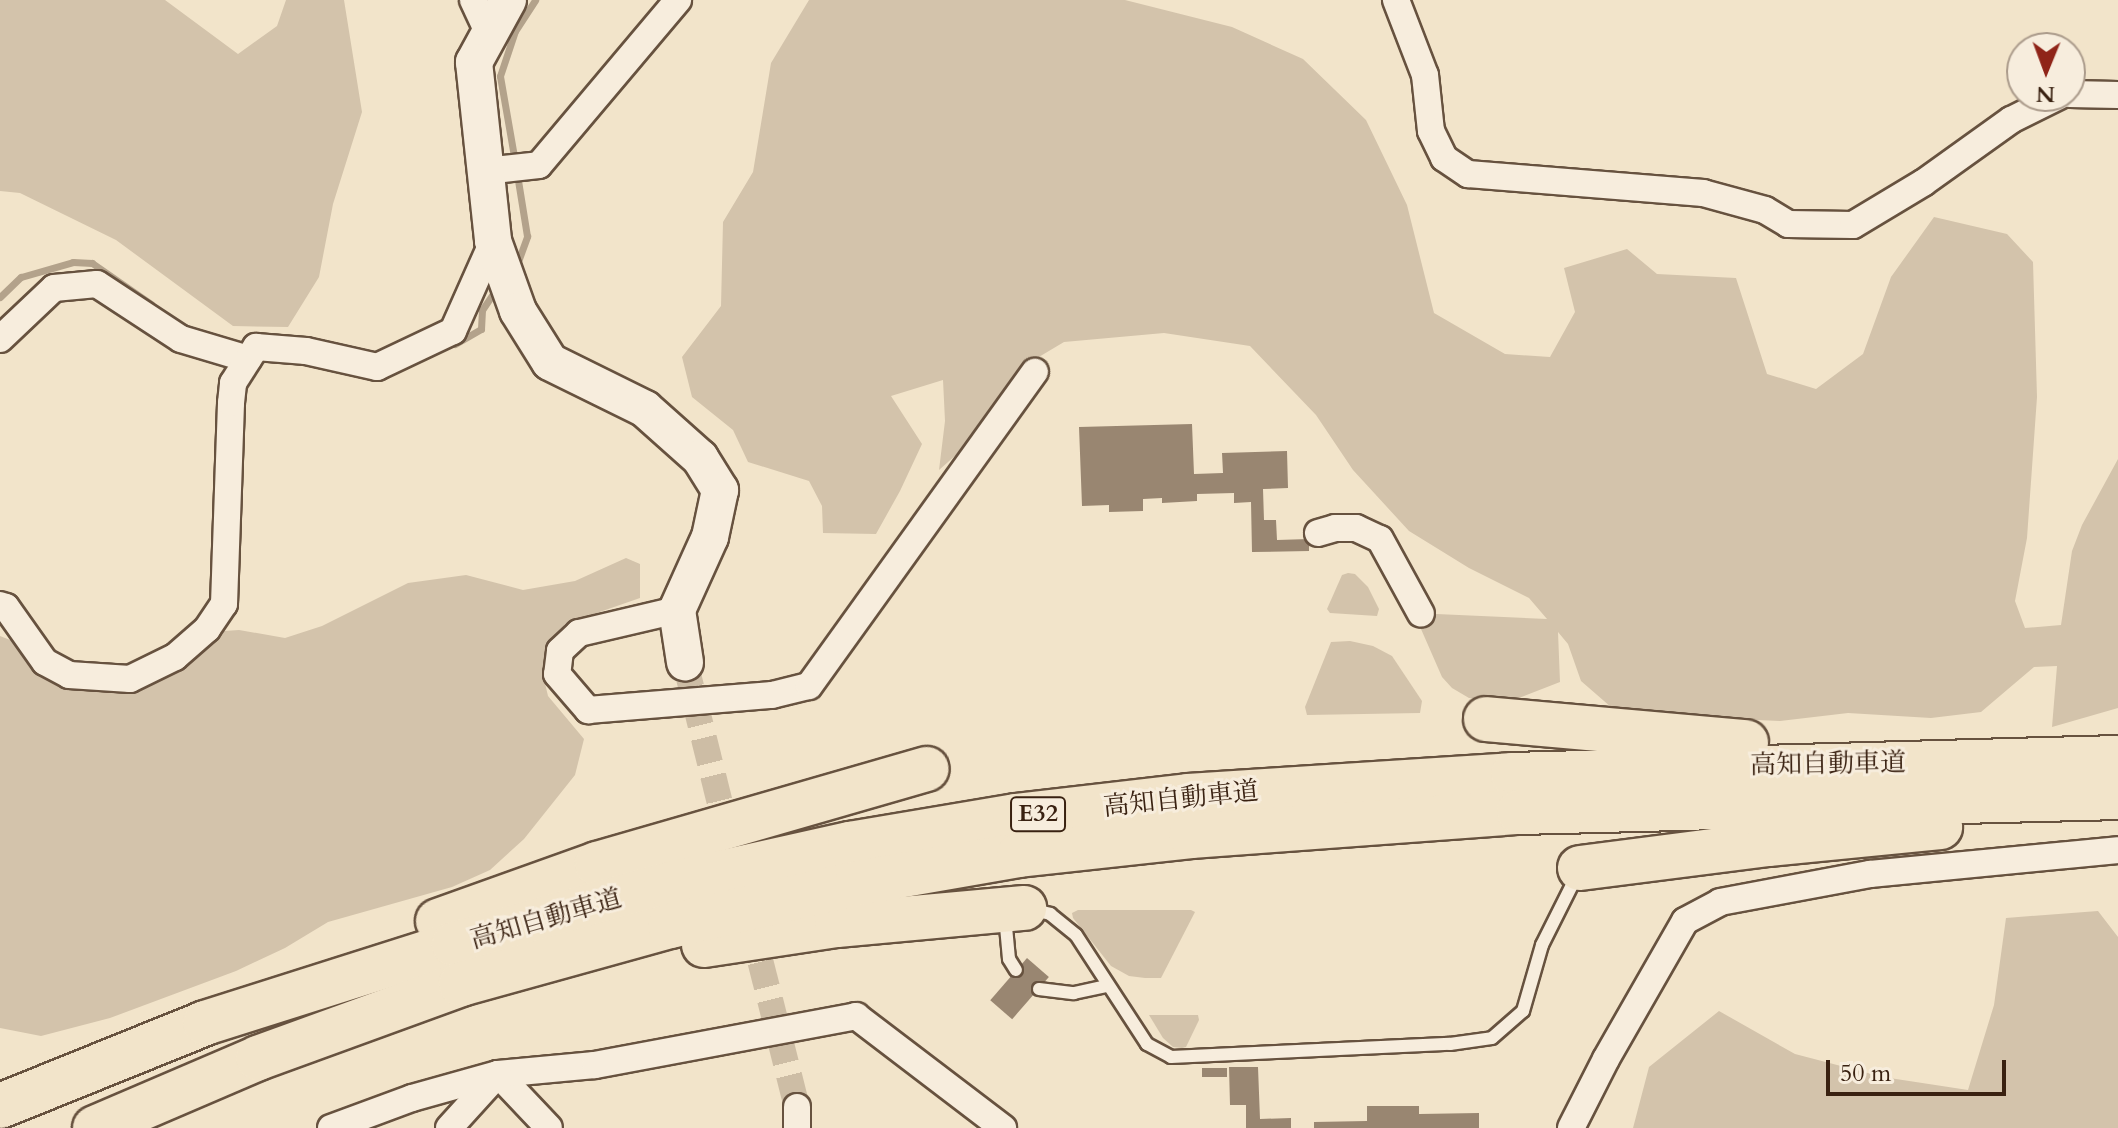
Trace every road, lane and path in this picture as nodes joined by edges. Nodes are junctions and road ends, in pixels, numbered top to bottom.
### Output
1 (473, 0) edge
2 (508, 0) edge
3 (678, 0) edge
4 (1396, 0) edge
5 (490, 36) junction
6 (2086, 94) edge
7 (2118, 95) edge
8 (2027, 112) edge
9 (506, 169) junction
10 (502, 267) junction
11 (0, 339) edge
12 (251, 354) junction
13 (1035, 372) dead end
14 (1318, 533) dead end
15 (0, 605) edge
16 (677, 610) junction
17 (1421, 614) dead end
18 (685, 662) tunnel mouth
19 (1486, 719) dead end
20 (2118, 749) edge
21 (2118, 758) edge
22 (927, 769) dead end
23 (2118, 797) edge
24 (2118, 810) edge
25 (2118, 850) edge
26 (1580, 868) joint
27 (1014, 908) junction
28 (1016, 970) dead end
29 (1108, 986) junction
30 (1039, 989) dead end
31 (205, 1023) junction
32 (258, 1058) junction
33 (498, 1074) junction
34 (0, 1106) edge
35 (95, 1128) edge
36 (331, 1128) edge
37 (449, 1128) edge
38 (549, 1128) edge
39 (1003, 1128) edge
40 (1571, 1128) edge

1 - 5 street
2 - 5 street
3 - 9 street
4 - 8 street
5 - 9 street
6 - 7 street
9 - 10 street
10 - 12 street
10 - 16 street
11 - 12 street
12 - 15 street
13 - 16 street
14 - 17 street
16 - 18 street
19 - 20 highway
21 - 31 highway, 高知自動車道 / E32
22 - 31 highway
23 - 32 highway, 高知自動車道 / E32
24 - 26 highway
25 - 40 street
26 - 29 lane
27 - 28 lane
27 - 29 lane
27 - 32 highway
29 - 30 lane
31 - 34 highway, 高知自動車道 / E32
32 - 35 highway, 高知自動車道 / E32
33 - 36 street
33 - 37 street
33 - 38 street
33 - 39 street

